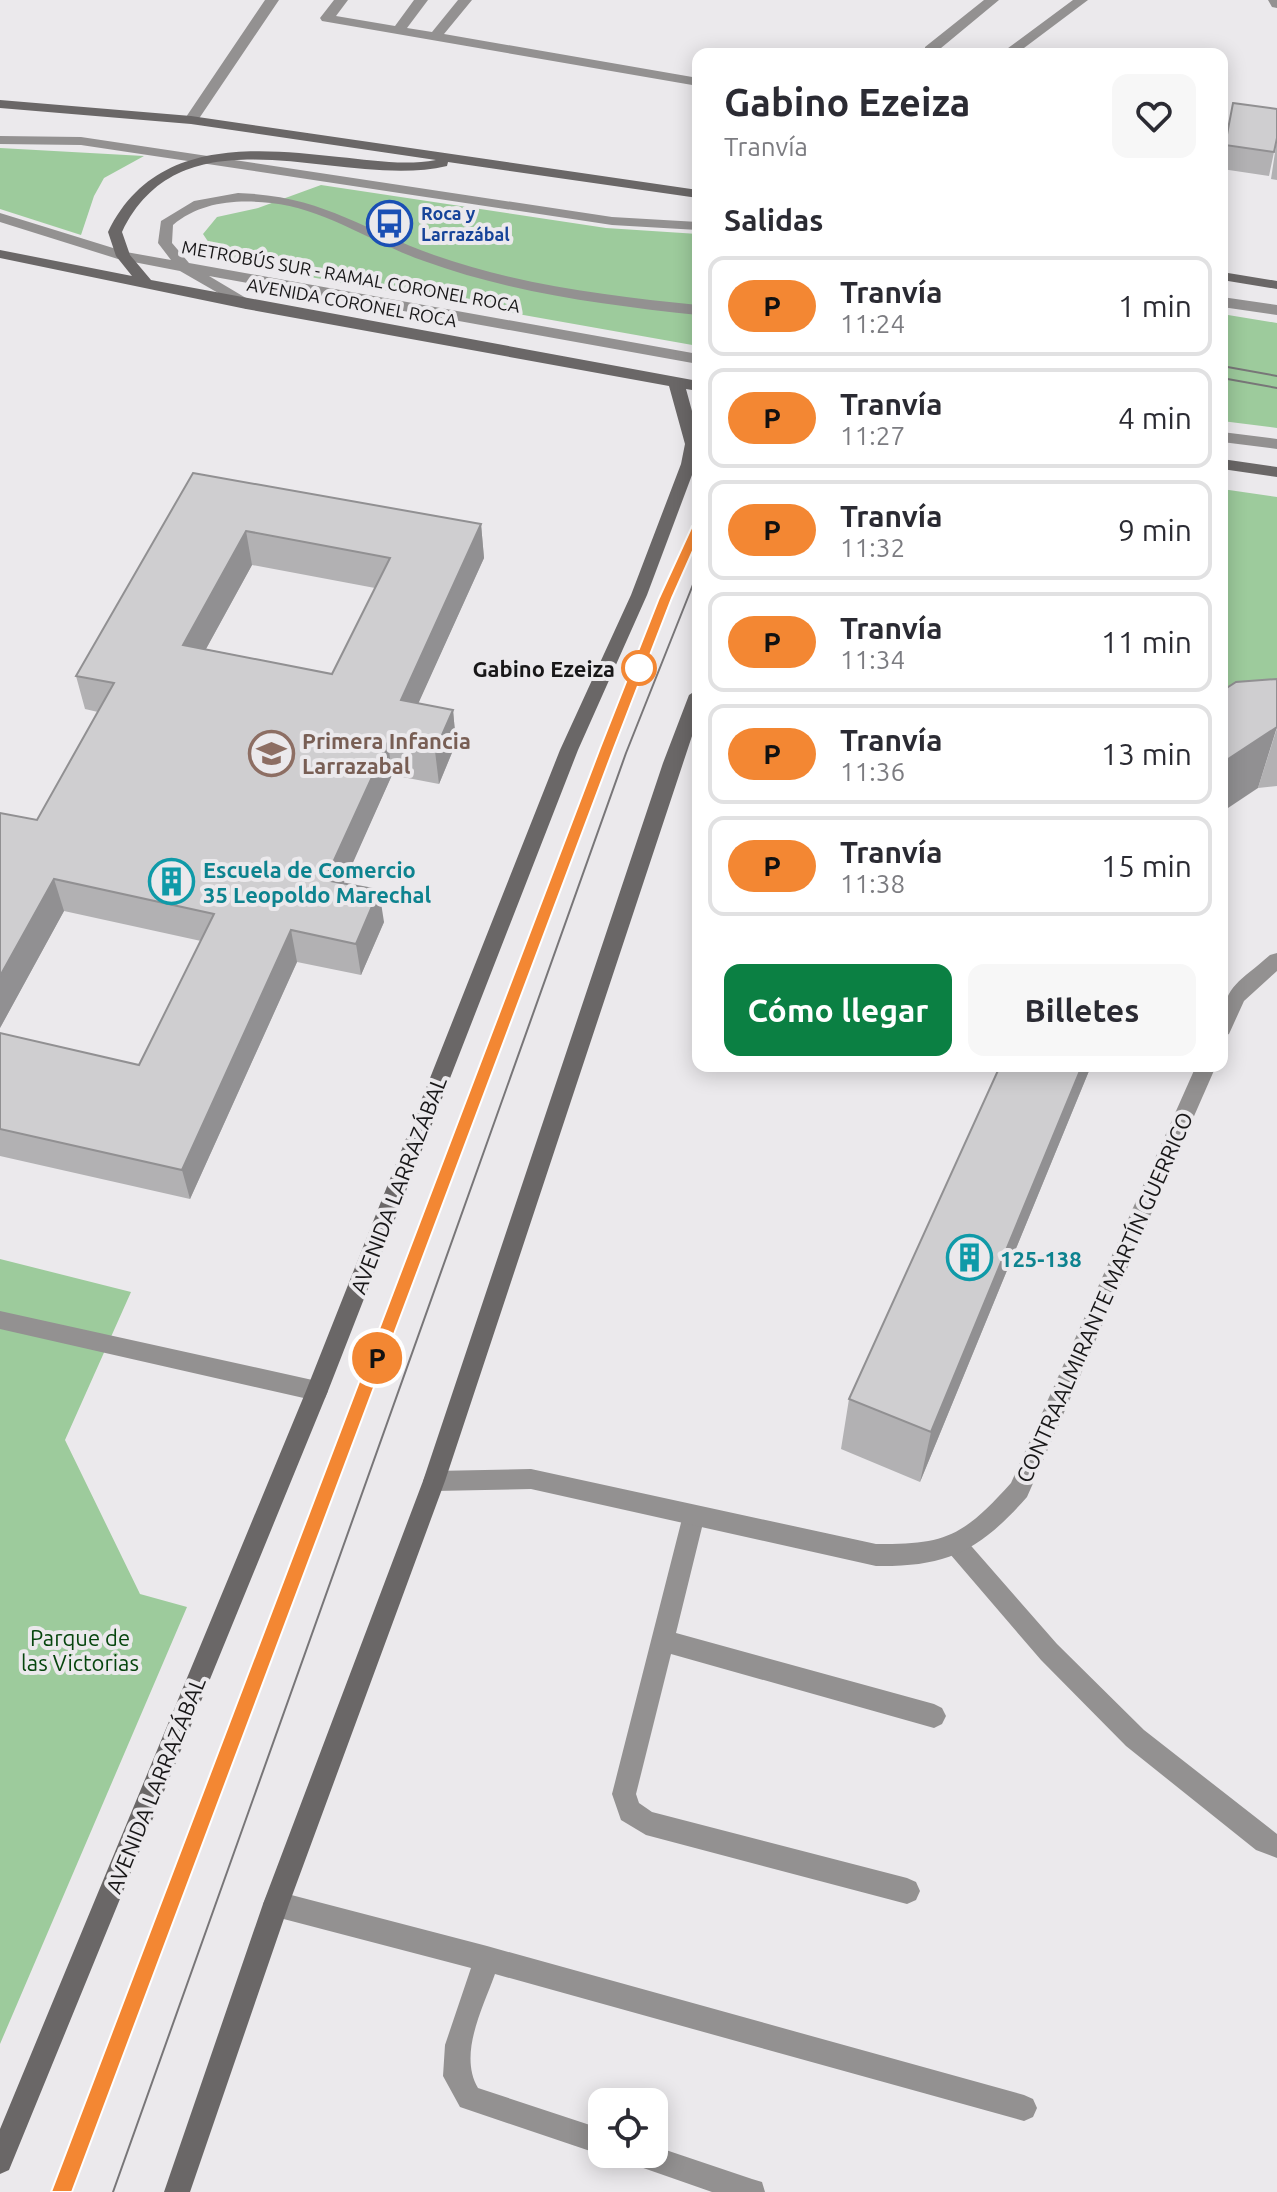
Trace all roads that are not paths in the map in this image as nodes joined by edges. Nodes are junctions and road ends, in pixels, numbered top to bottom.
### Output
1 (272, 0) edge
2 (341, 0) edge
3 (421, 0) edge
4 (465, 0) edge
5 (992, 0) edge
6 (1081, 0) edge
7 (398, 30) junction
8 (1038, 32) junction
9 (436, 36) junction
10 (932, 48) edge
11 (1015, 48) edge
12 (1037, 48) edge
13 (692, 81) edge
14 (0, 104) edge
15 (191, 120) junction
16 (0, 140) edge
17 (458, 159) junction
18 (207, 160) junction
19 (692, 193) edge
20 (0, 217) edge
21 (692, 226) edge
22 (0, 254) edge
23 (123, 256) junction
24 (184, 267) junction
25 (1228, 277) edge
26 (147, 285) junction
27 (1277, 285) edge
28 (1228, 303) edge
29 (246, 304) junction
30 (692, 309) edge
31 (1277, 310) edge
32 (692, 358) edge
33 (676, 382) junction
34 (692, 385) edge
35 (1228, 438) edge
36 (692, 440) edge
37 (1277, 444) edge
38 (692, 449) edge
39 (1228, 465) edge
40 (1277, 472) edge
41 (692, 711) edge
42 (1277, 960) edge
43 (1228, 1015) edge
44 (1203, 1072) edge
45 (0, 1320) edge
46 (317, 1391) junction
47 (434, 1481) junction
48 (694, 1515) junction
49 (958, 1547) junction
50 (663, 1641) junction
51 (934, 1716) dead end
52 (1277, 1846) edge
53 (907, 1891) dead end
54 (276, 1904) junction
55 (487, 1959) junction
56 (1024, 2108) dead end
57 (588, 2137) edge
58 (0, 2161) edge
59 (668, 2164) edge
60 (177, 2192) edge
61 (752, 2192) edge

1 - 15 street
2 - 7 street
3 - 7 street
4 - 9 street
5 - 10 street
6 - 8 street
7 - 9 street
8 - 11 street
8 - 12 street
9 - 13 street
14 - 15 main road
15 - 17 main road
16 - 18 street
17 - 18 main road
17 - 19 main road
18 - 21 street
18 - 23 main road
20 - 23 street, METROBÚS SUR - RAMAL CORONEL ROCA
22 - 26 main road, AVENIDA CORONEL ROCA
23 - 24 street, METROBÚS SUR - RAMAL CORONEL ROCA
23 - 26 main road
24 - 29 street
24 - 30 street
24 - 32 street, METROBÚS SUR - RAMAL CORONEL ROCA
25 - 27 main road
26 - 29 main road, AVENIDA CORONEL ROCA
28 - 31 street
29 - 33 main road, AVENIDA CORONEL ROCA
33 - 34 main road, AVENIDA CORONEL ROCA
33 - 36 main road, AVENIDA LARRAZÁBAL
35 - 37 street
38 - 46 main road, AVENIDA LARRAZÁBAL
39 - 40 main road
41 - 47 main road
42 - 43 street
44 - 49 street, CONTRAALMIRANTE MARTÍN GUERRICO
45 - 46 street
46 - 58 main road, AVENIDA LARRAZÁBAL
47 - 48 street, CONTRAALMIRANTE MARTÍN GUERRICO
47 - 54 main road
48 - 49 street, CONTRAALMIRANTE MARTÍN GUERRICO
48 - 50 street
49 - 52 street
50 - 51 street
50 - 53 street
54 - 55 street
54 - 60 main road
55 - 56 street
55 - 57 street
59 - 61 street

